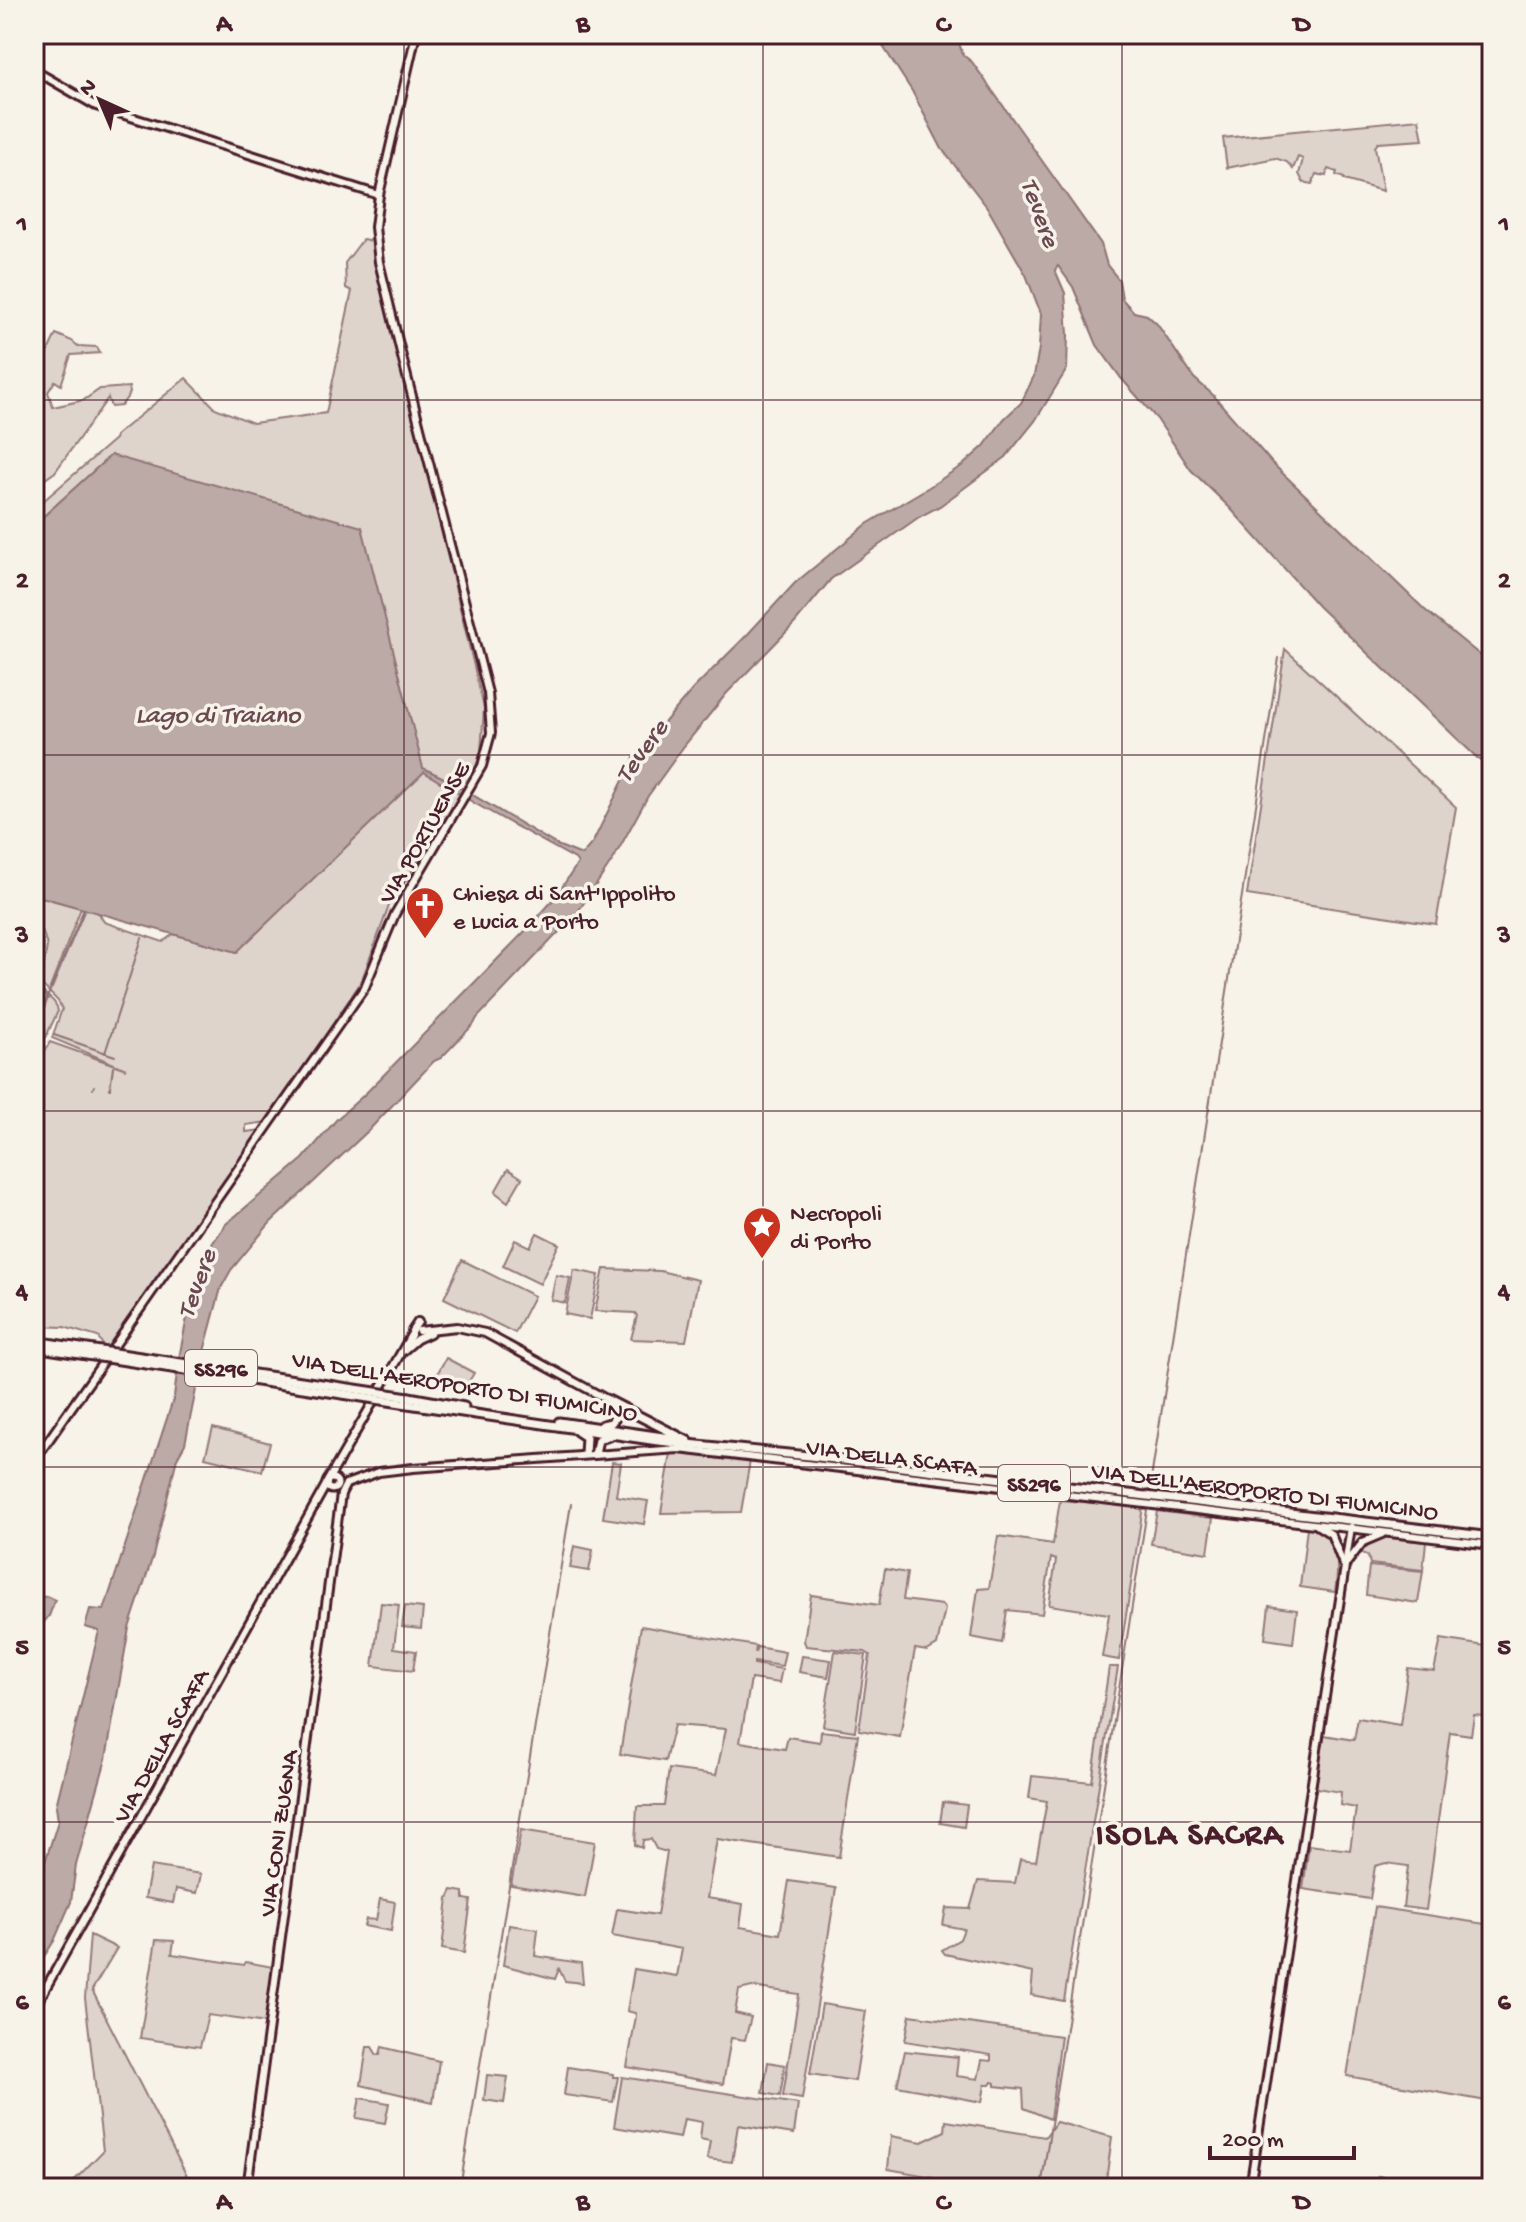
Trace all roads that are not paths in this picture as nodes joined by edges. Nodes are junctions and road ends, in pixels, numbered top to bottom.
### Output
1 (416, 34) edge
2 (34, 70) edge
3 (379, 195) junction
4 (418, 1322) dead end
5 (416, 1334) junction
6 (34, 1341) edge
7 (34, 1347) edge
8 (381, 1388) dead end
9 (608, 1400) junction
10 (408, 1401) junction
11 (372, 1404) dead end
12 (588, 1425) junction
13 (563, 1427) junction
14 (624, 1436) junction
15 (688, 1441) junction
16 (747, 1449) junction
17 (595, 1453) junction
18 (585, 1454) junction
19 (34, 1461) edge
20 (336, 1468) junction
21 (337, 1481) junction
22 (327, 1482) junction
23 (346, 1484) junction
24 (333, 1490) junction
25 (341, 1494) junction
26 (319, 1498) junction
27 (1314, 1524) junction
28 (1352, 1524) junction
29 (1389, 1533) junction
30 (1492, 1537) edge
31 (1492, 1545) edge
32 (1344, 1568) junction
33 (34, 2009) edge
34 (247, 2188) edge
35 (1250, 2188) edge

1 - 3 street, VIA PORTUENSE
2 - 3 street
3 - 19 street, VIA PORTUENSE
4 - 5 street
5 - 8 street
5 - 9 street
6 - 10 main road, VIA DELL'AEROPORTO DI FIUMICINO / SS296, bridge
7 - 10 main road, VIA DELL'AEROPORTO DI FIUMICINO / SS296, bridge
9 - 12 main road
9 - 15 main road
10 - 12 main road, VIA DELL'AEROPORTO DI FIUMICINO / SS296
10 - 13 main road, VIA DELL'AEROPORTO DI FIUMICINO / SS296
11 - 20 street, VIA DELLA SCAFA
12 - 15 main road, VIA DELL'AEROPORTO DI FIUMICINO / SS296
13 - 14 main road, VIA DELL'AEROPORTO DI FIUMICINO / SS296
13 - 18 main road
14 - 16 main road, VIA DELL'AEROPORTO DI FIUMICINO / SS296
14 - 17 main road
15 - 16 main road, VIA DELL'AEROPORTO DI FIUMICINO / SS296
16 - 28 main road, VIA DELL'AEROPORTO DI FIUMICINO / SS296
17 - 18 street, VIA DELLA SCAFA
17 - 27 street, VIA DELLA SCAFA
18 - 23 street, VIA DELLA SCAFA
20 - 21 street
20 - 22 street, VIA DELLA SCAFA
21 - 22 street
21 - 23 street
21 - 24 street
22 - 24 street
22 - 26 street, VIA DELLA SCAFA
23 - 25 street, VIA CONI ZUGNA
24 - 25 street
24 - 26 street
25 - 34 street, VIA CONI ZUGNA
26 - 33 street, VIA DELLA SCAFA
27 - 28 street, VIA DELLA SCAFA
27 - 32 street
28 - 29 street, VIA DELLA SCAFA
28 - 30 main road, VIA DELL'AEROPORTO DI FIUMICINO / SS296
28 - 32 street
29 - 31 street, VIA DELLA SCAFA
29 - 32 street
32 - 35 street

